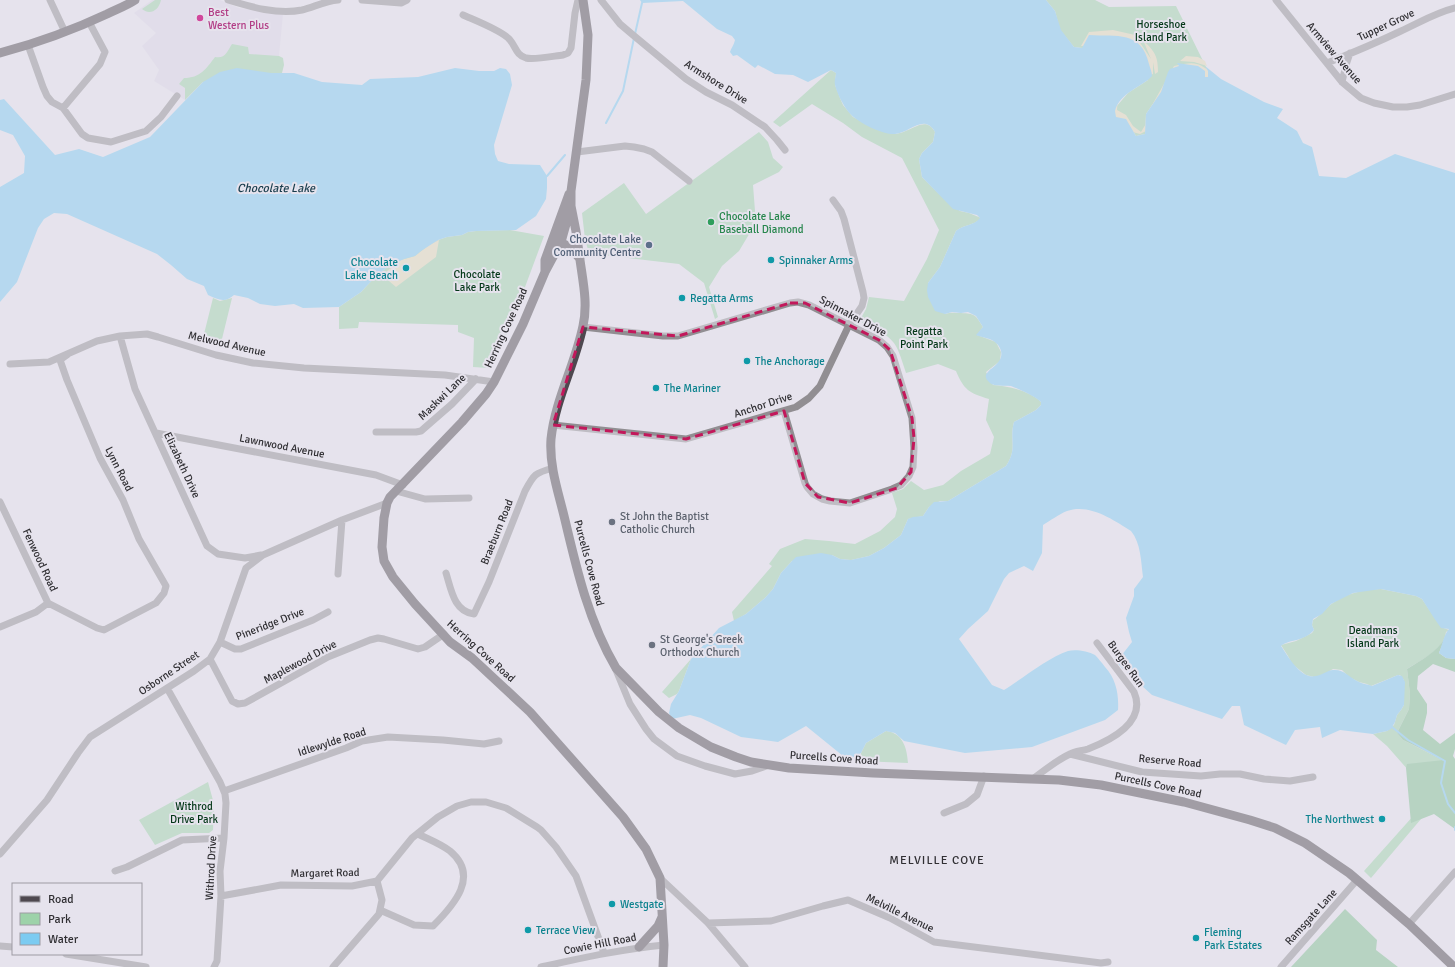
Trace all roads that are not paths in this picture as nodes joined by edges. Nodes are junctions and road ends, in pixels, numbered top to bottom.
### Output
1 (50, 0) edge
2 (135, 0) edge
3 (228, 0) edge
4 (338, 0) edge
5 (362, 0) edge
6 (407, 0) edge
7 (578, 0) edge
8 (583, 0) edge
9 (601, 0) edge
10 (1276, 0) edge
11 (1455, 8) edge
12 (462, 15) dead end
13 (89, 22) junction
14 (65, 32) junction
15 (28, 45) junction
16 (0, 53) edge
17 (1350, 53) junction
18 (1327, 63) junction
19 (1342, 82) junction
20 (1455, 94) edge
21 (177, 96) dead end
22 (63, 108) junction
23 (785, 150) dead end
24 (577, 152) junction
25 (689, 181) dead end
26 (571, 191) junction
27 (833, 200) dead end
28 (571, 206) junction
29 (557, 240) junction
30 (580, 259) junction
31 (849, 325) junction
32 (583, 327) junction
33 (120, 336) junction
34 (67, 355) junction
35 (10, 364) dead end
36 (476, 380) junction
37 (494, 382) junction
38 (784, 411) junction
39 (553, 425) junction
40 (376, 432) dead end
41 (156, 433) junction
42 (553, 468) junction
43 (400, 488) junction
44 (469, 498) dead end
45 (387, 503) junction
46 (0, 504) edge
47 (342, 520) junction
48 (263, 554) junction
49 (446, 573) dead end
50 (338, 574) dead end
51 (48, 603) junction
52 (328, 612) dead end
53 (94, 626) joint
54 (0, 628) edge
55 (444, 634) junction
56 (220, 642) junction
57 (1097, 643) dead end
58 (210, 659) junction
59 (616, 668) junction
60 (167, 688) junction
61 (499, 741) dead end
62 (1070, 754) junction
63 (769, 765) junction
64 (984, 776) junction
65 (1313, 777) dead end
66 (1034, 778) junction
67 (224, 791) junction
68 (944, 813) dead end
69 (418, 834) junction
70 (224, 838) junction
71 (0, 854) edge
72 (115, 871) dead end
73 (1455, 872) edge
74 (660, 878) junction
75 (1357, 880) junction
76 (377, 881) junction
77 (220, 896) junction
78 (380, 910) junction
79 (662, 915) junction
80 (708, 923) junction
81 (1409, 924) junction
82 (664, 945) junction
83 (0, 946) edge
84 (12, 947) edge
85 (639, 947) junction
86 (604, 953) junction
87 (72, 955) edge
88 (1108, 962) dead end
89 (146, 967) edge
90 (214, 967) edge
91 (333, 967) edge
92 (541, 967) edge
93 (663, 967) edge
94 (745, 967) edge
95 (1281, 967) edge
96 (1454, 967) edge

1 - 14 street
2 - 13 main road
3 - 4 street
5 - 6 street
7 - 12 street
8 - 24 main road, Herring Cove Road
9 - 23 street, Armshore Drive
10 - 18 street, Armview Avenue
11 - 17 street, Tupper Grove
13 - 14 main road
13 - 22 street
14 - 15 main road
15 - 16 main road
15 - 22 street
17 - 18 street, Tupper Grove
17 - 19 street
18 - 19 street, Armview Avenue
19 - 20 street, Armview Avenue
21 - 22 street
24 - 25 street
24 - 26 main road, Herring Cove Road
26 - 28 main road, Herring Cove Road
26 - 29 main road, Herring Cove Road
27 - 31 street, Anchor Drive
28 - 29 main road, Herring Cove Road
28 - 30 main road, Purcells Cove Road
29 - 30 main road
29 - 37 main road, Herring Cove Road
30 - 32 main road, Purcells Cove Road
31 - 32 street, Spinnaker Drive
31 - 38 street, Anchor Drive
31 - 38 street, Spinnaker Drive
32 - 39 main road, Purcells Cove Road
33 - 34 street, Melwood Avenue
33 - 36 street, Melwood Avenue
33 - 41 street, Elizabeth Drive
34 - 35 street, Melwood Avenue
34 - 53 street, Lynn Road
36 - 37 street, Melwood Avenue
36 - 40 street, Maskwi Lane
37 - 43 main road, Herring Cove Road
38 - 39 street, Anchor Drive
39 - 42 main road, Purcells Cove Road
41 - 43 street, Lawnwood Avenue
41 - 48 street, Elizabeth Drive
42 - 49 street, Braeburn Road
42 - 59 main road, Purcells Cove Road
43 - 44 street, Lawnwood Avenue
43 - 45 main road, Herring Cove Road
45 - 47 street, Osborne Street
45 - 55 main road, Herring Cove Road
46 - 51 street, Fenwood Road
47 - 48 street, Osborne Street
47 - 50 street
48 - 56 street, Osborne Street
51 - 53 street, Fenwood Road
51 - 54 street
52 - 56 street, Pineridge Drive
55 - 58 street, Maplewood Drive
55 - 74 main road, Herring Cove Road
56 - 58 street, Osborne Street
57 - 62 street, Burgee Run
58 - 60 street, Osborne Street
59 - 63 main road, Purcells Cove Road
59 - 63 street
60 - 67 street, Withrod Drive
60 - 71 street, Osborne Street
61 - 67 street, Idlewylde Road
62 - 65 street, Reserve Road
62 - 66 street
63 - 64 main road, Purcells Cove Road
64 - 66 main road, Purcells Cove Road
64 - 68 street
66 - 75 main road, Purcells Cove Road
67 - 70 street, Withrod Drive
69 - 76 street
69 - 78 street
69 - 86 street
70 - 72 street
70 - 77 street, Withrod Drive
73 - 81 street
74 - 79 main road, Herring Cove Road
74 - 80 street
75 - 81 main road, Purcells Cove Road
75 - 95 street, Ramsgate Lane
76 - 77 street, Margaret Road
76 - 78 street
77 - 90 street, Withrod Drive
78 - 91 street
79 - 82 main road, Herring Cove Road
79 - 85 main road
80 - 88 street, Melville Avenue
80 - 94 street
81 - 96 main road, Purcells Cove Road
82 - 85 street, Cowie Hill Road
82 - 93 main road, Herring Cove Road
83 - 84 street
85 - 86 street, Cowie Hill Road
86 - 92 street, Cowie Hill Road
87 - 89 street

